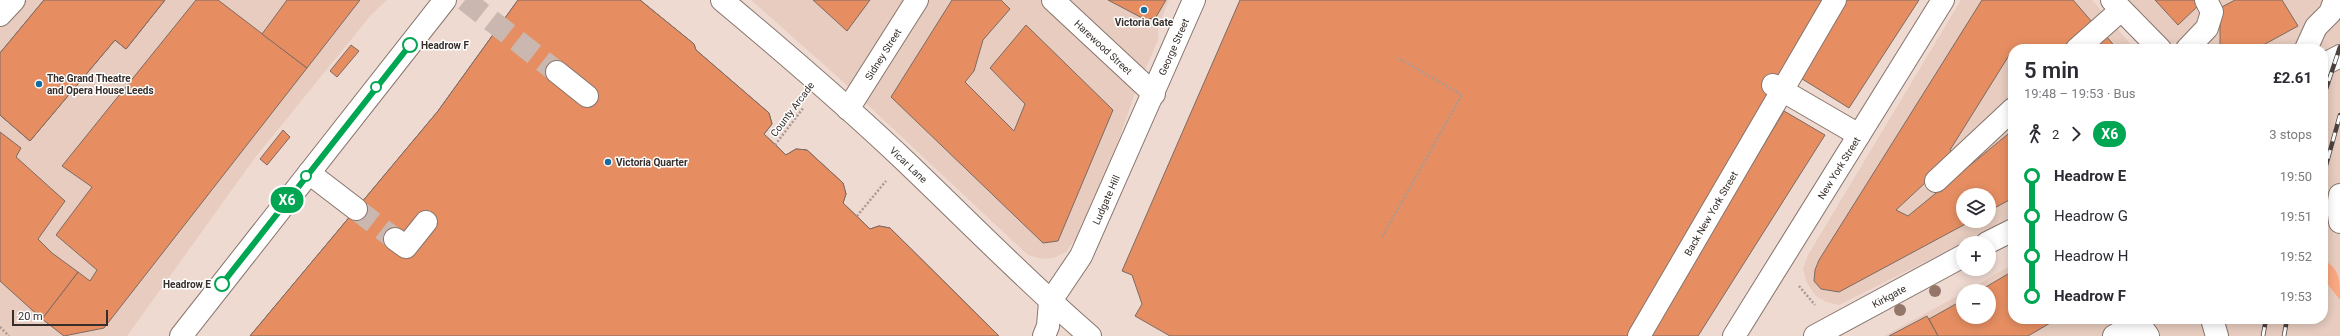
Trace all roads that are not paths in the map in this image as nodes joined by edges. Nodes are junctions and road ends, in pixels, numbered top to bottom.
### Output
1 (14, 0) edge
2 (445, 0) edge
3 (722, 0) edge
4 (917, 0) edge
5 (1054, 0) edge
6 (1194, 0) edge
7 (1835, 0) edge
8 (1943, 0) edge
9 (2206, 0) edge
10 (2335, 0) edge
11 (2116, 5) edge
12 (0, 15) edge
13 (2081, 44) edge
14 (2155, 44) edge
15 (2192, 44) edge
16 (2308, 44) edge
17 (2340, 56) edge
18 (2328, 62) edge
19 (557, 72) tunnel mouth
20 (1778, 87) junction
21 (1154, 94) junction
22 (587, 96) dead end
23 (848, 109) junction
24 (2008, 114) edge
25 (1859, 135) junction
26 (309, 173) junction
27 (1936, 181) dead end
28 (2340, 195) edge
29 (356, 209) tunnel mouth
30 (426, 222) dead end
31 (2340, 222) edge
32 (2008, 232) edge
33 (1996, 238) edge
34 (395, 239) tunnel mouth
35 (1956, 260) edge
36 (1050, 302) junction
37 (2135, 324) edge
38 (2139, 324) edge
39 (2213, 324) edge
40 (2219, 324) edge
41 (181, 336) edge
42 (1044, 336) edge
43 (1090, 336) edge
44 (1639, 336) edge
45 (1734, 336) edge
46 (1814, 336) edge
47 (2114, 336) edge
48 (2148, 336) edge
49 (2217, 336) edge

1 - 12 street
2 - 26 street
3 - 23 street, Vicar Lane
4 - 23 street, Sidney Street
5 - 21 street, Harewood Street
6 - 21 street, George Street
7 - 20 street, Back New York Street
8 - 25 street, New York Street
9 - 15 street
10 - 16 street
11 - 13 street
11 - 14 street
17 - 18 street
19 - 22 street
20 - 25 street
20 - 44 street, Back New York Street
21 - 36 street, Ludgate Hill
23 - 36 street, Vicar Lane
24 - 27 street
25 - 45 street, New York Street
26 - 29 street
26 - 41 street
28 - 31 street
30 - 34 street
32 - 33 street
35 - 46 street, Kirkgate
36 - 42 street
36 - 43 street, Vicar Lane
37 - 47 street
38 - 48 street
39 - 49 street
40 - 49 street

